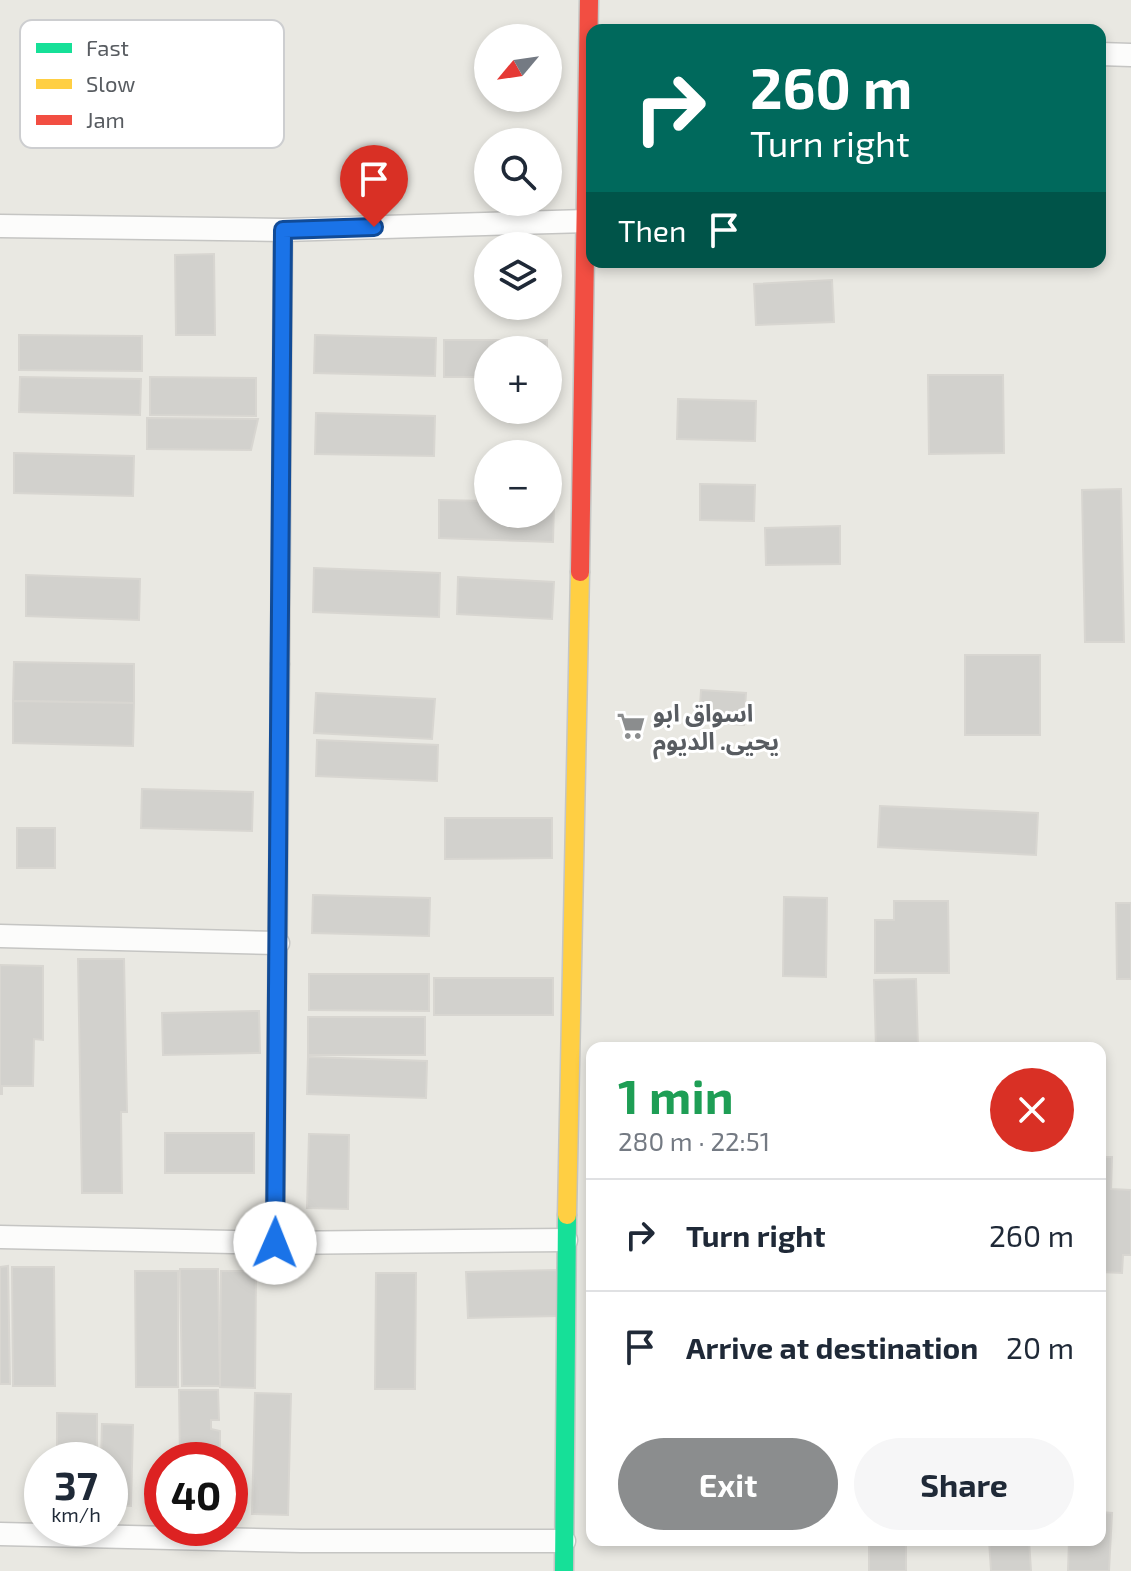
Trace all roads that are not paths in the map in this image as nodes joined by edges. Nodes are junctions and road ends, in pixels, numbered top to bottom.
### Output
1 (589, 0) edge
2 (589, 24) edge
3 (1106, 54) edge
4 (1131, 55) edge
5 (586, 221) edge
6 (0, 226) edge
7 (283, 230) junction
8 (586, 268) edge
9 (0, 936) edge
10 (278, 943) junction
11 (0, 1237) edge
12 (566, 1240) junction
13 (275, 1243) junction
14 (0, 1534) edge
15 (564, 1541) junction
16 (564, 1571) edge

1 - 2 street
3 - 4 street
5 - 7 street
6 - 7 street
7 - 10 street
8 - 12 street
9 - 10 street
10 - 13 street
11 - 13 street
12 - 13 street
12 - 15 street
14 - 15 street
15 - 16 street

